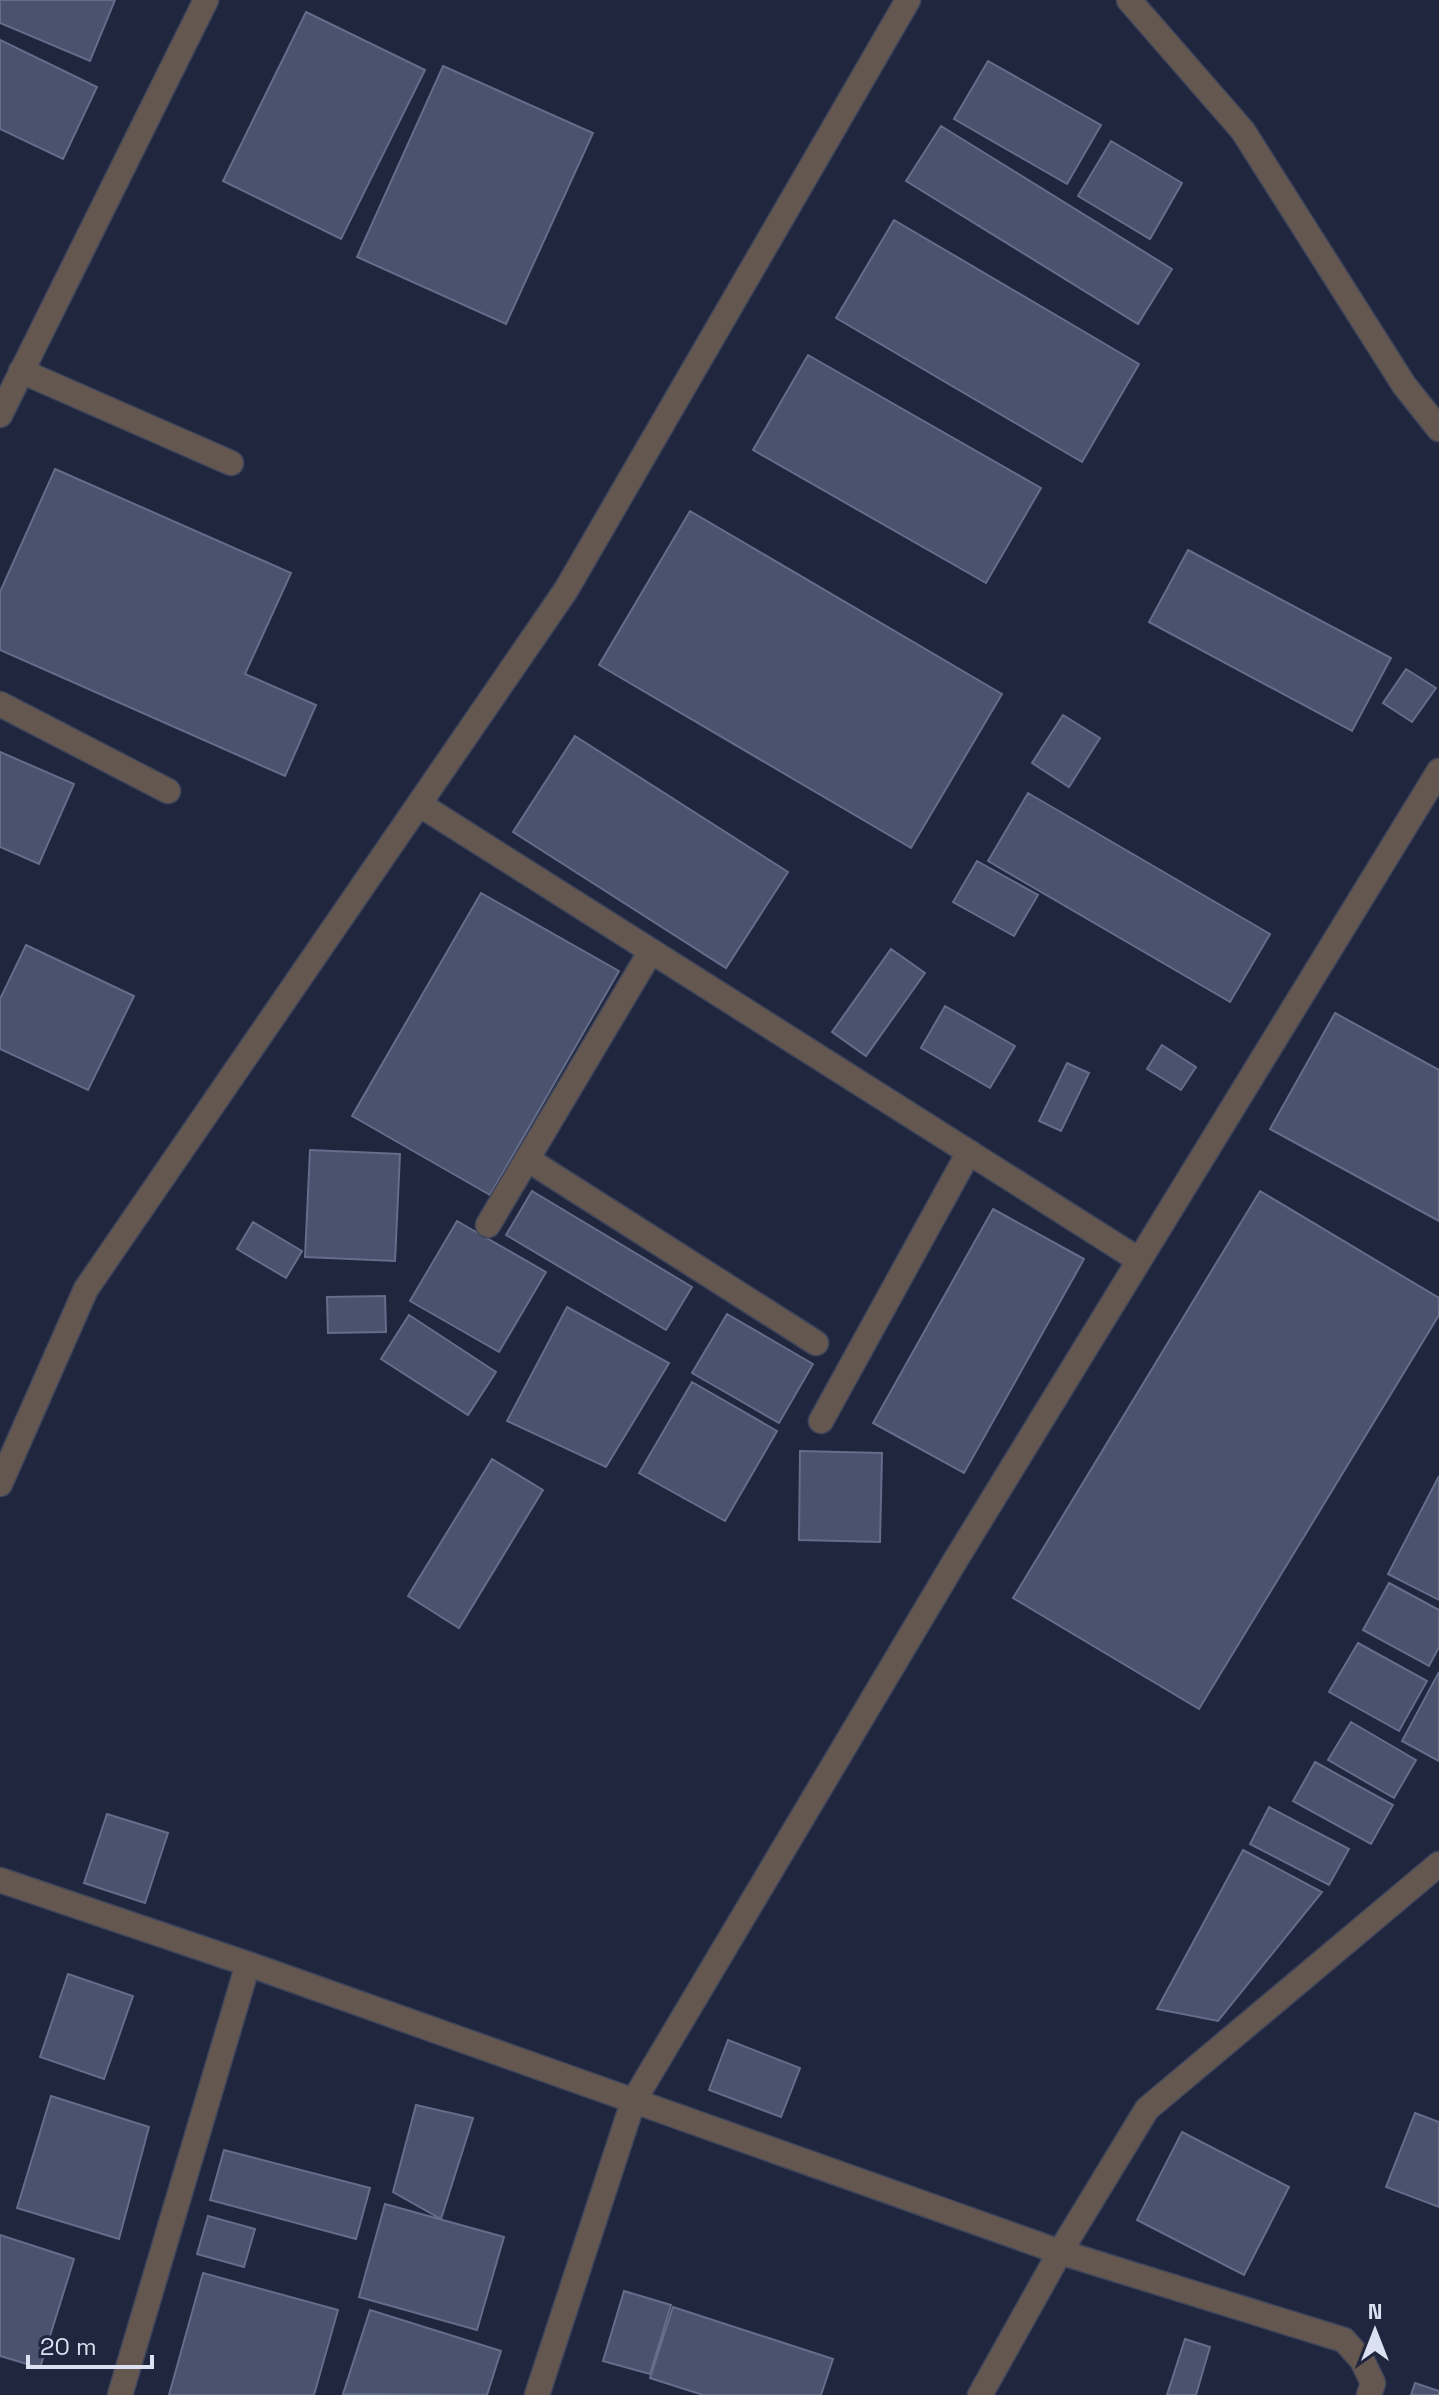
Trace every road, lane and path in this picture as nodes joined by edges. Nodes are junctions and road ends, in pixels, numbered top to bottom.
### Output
1 (206, 0) edge
2 (908, 0) edge
3 (1129, 0) edge
4 (21, 371) junction
5 (0, 415) edge
6 (1439, 429) edge
7 (231, 463) dead end
8 (0, 704) edge
9 (1439, 771) edge
10 (168, 791) dead end
11 (419, 804) junction
12 (651, 951) junction
13 (969, 1152) junction
14 (527, 1159) junction
15 (488, 1225) dead end
16 (1139, 1260) junction
17 (816, 1343) dead end
18 (821, 1421) dead end
19 (0, 1484) edge
20 (1439, 1864) edge
21 (0, 1880) edge
22 (248, 1964) junction
23 (633, 2102) junction
24 (1060, 2252) junction
25 (120, 2395) edge
26 (537, 2395) edge
27 (980, 2395) edge
28 (1369, 2395) edge

1 - 4 street
2 - 11 street
3 - 6 street
4 - 5 street
4 - 7 street
8 - 10 street
9 - 16 street
11 - 12 street
11 - 19 street
12 - 13 street
12 - 14 street
13 - 16 street
13 - 18 street
14 - 15 street
14 - 17 street
16 - 23 street
20 - 24 street
21 - 22 street
22 - 23 street
22 - 25 street
23 - 24 street
23 - 26 street
24 - 27 street
24 - 28 street

